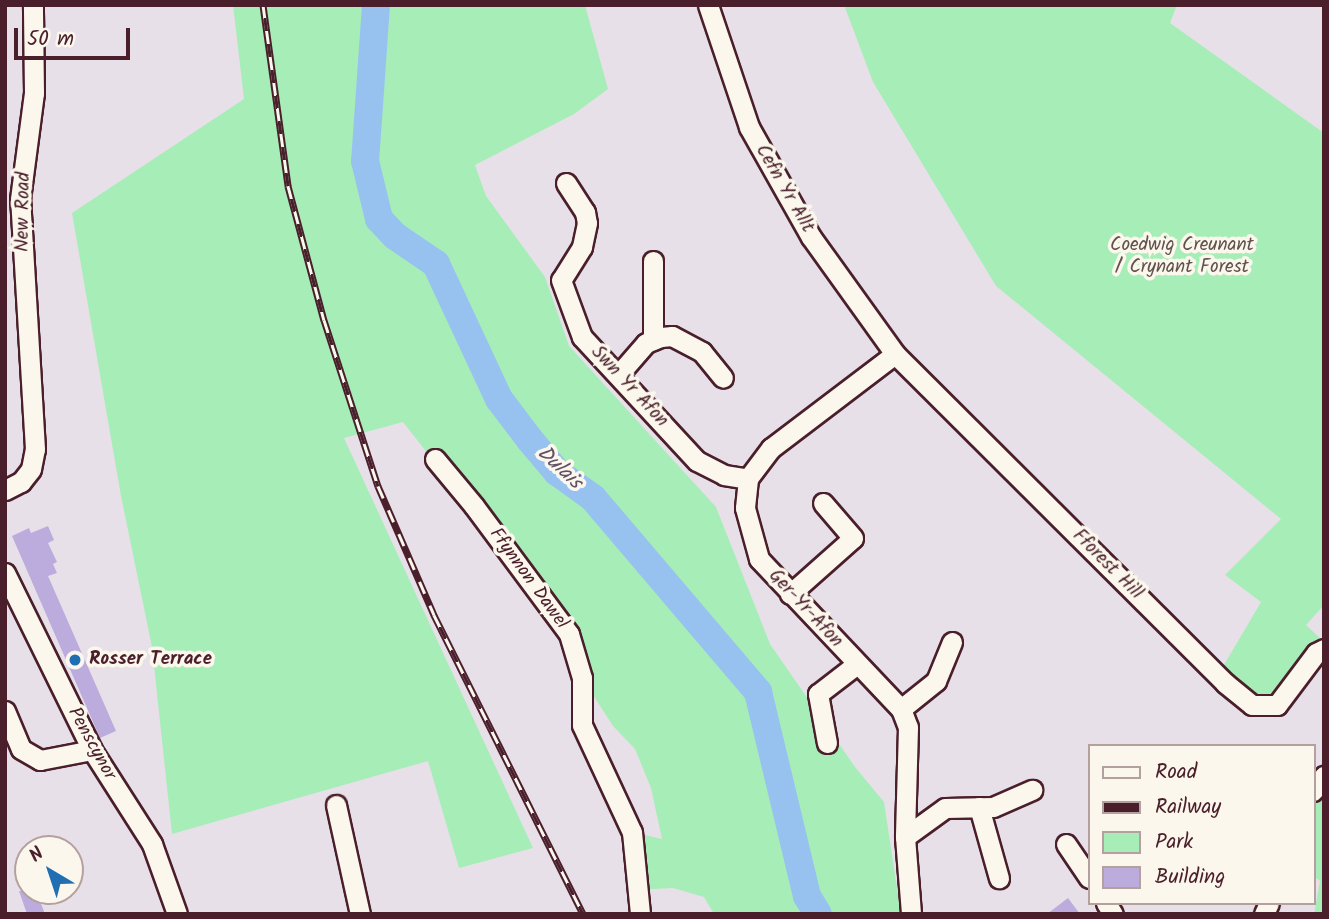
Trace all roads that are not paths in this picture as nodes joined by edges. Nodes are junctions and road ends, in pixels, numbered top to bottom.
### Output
1 (33, 5) edge
2 (708, 5) edge
3 (566, 183) dead end
4 (653, 261) dead end
5 (653, 340) junction
6 (895, 354) junction
7 (619, 374) junction
8 (723, 378) dead end
9 (435, 460) dead end
10 (748, 479) junction
11 (5, 490) edge
12 (823, 503) dead end
13 (5, 573) edge
14 (789, 594) junction
15 (952, 642) dead end
16 (1324, 649) edge
17 (857, 664) junction
18 (901, 709) junction
19 (5, 711) edge
20 (827, 743) dead end
21 (92, 750) junction
22 (1032, 790) dead end
23 (336, 805) dead end
24 (979, 807) junction
25 (905, 837) junction
26 (1066, 844) dead end
27 (1088, 877) edge
28 (999, 878) dead end
29 (177, 914) edge
30 (360, 914) edge
31 (640, 914) edge
32 (911, 914) edge

1 - 11 street, New Road
2 - 6 street, Cefn Yr Allt
3 - 7 street, Swn Yr Afon
4 - 5 street
5 - 7 street
5 - 8 street
6 - 10 street
6 - 16 street, Fforest Hill
7 - 10 street, Swn Yr Afon
9 - 31 street, Ffynnon Dawel
10 - 14 street, Ger-Yr-Afon
12 - 14 street
13 - 21 street, Penscynor
14 - 17 street, Ger-Yr-Afon
15 - 18 street
17 - 18 street, Ger-Yr-Afon
17 - 20 street
18 - 25 street
19 - 21 street
21 - 29 street, Penscynor
22 - 24 street
23 - 30 street
24 - 25 street
24 - 28 street
25 - 32 street
26 - 27 street

